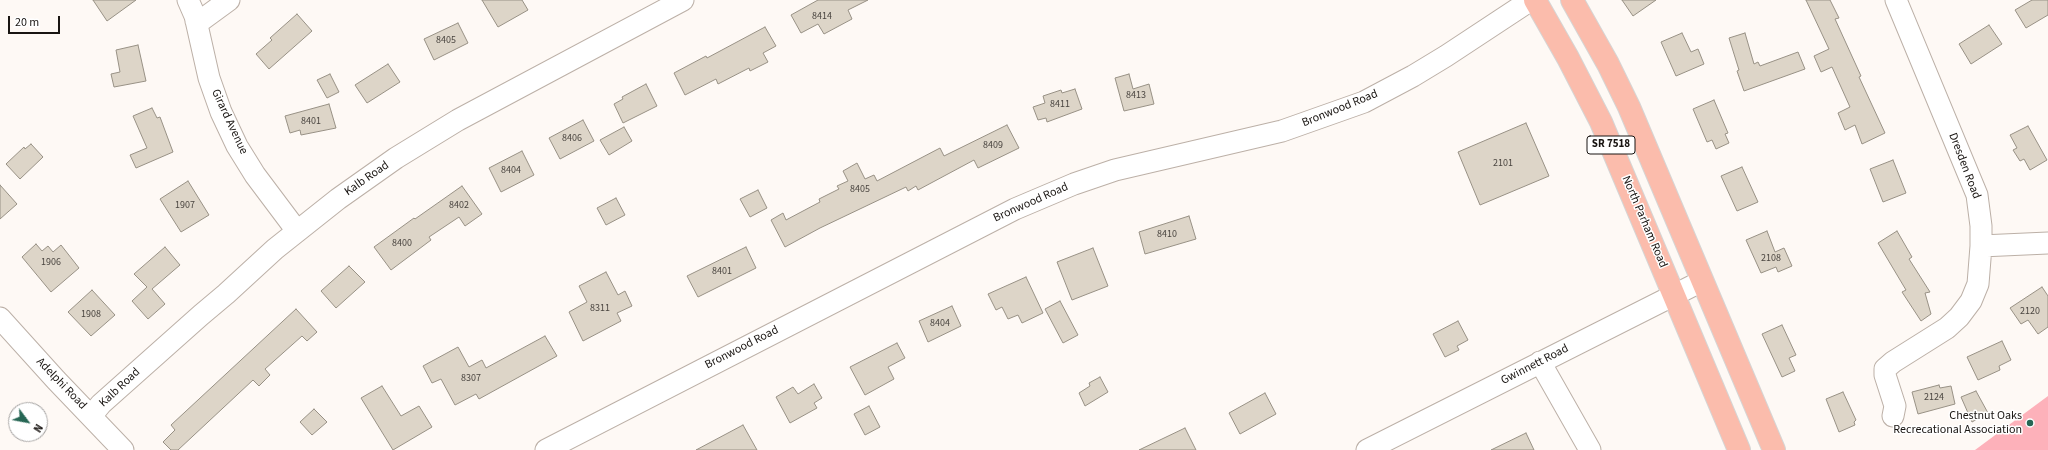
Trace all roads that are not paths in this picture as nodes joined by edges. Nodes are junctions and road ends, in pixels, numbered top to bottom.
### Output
1 (188, 0) edge
2 (229, 0) edge
3 (683, 0) edge
4 (1531, 0) edge
5 (1536, 0) edge
6 (1572, 0) edge
7 (1901, 2) edge
8 (196, 21) junction
9 (298, 231) junction
10 (2048, 243) edge
11 (1982, 246) junction
12 (1702, 281) junction
13 (1674, 295) junction
14 (0, 318) edge
15 (1540, 362) junction
16 (92, 415) junction
17 (1894, 416) dead end
18 (123, 450) edge
19 (546, 450) edge
20 (1367, 450) edge
21 (1590, 450) edge
22 (1739, 450) edge
23 (1774, 450) edge

1 - 8 street, Girard Avenue
2 - 8 street
3 - 9 street, Kalb Road
4 - 19 street, Bronwood Road
5 - 13 highway, North Parham Road / SR 7518
6 - 12 highway, SR 7518
7 - 11 street, Dresden Road
8 - 9 street, Girard Avenue
9 - 16 street, Kalb Road
10 - 11 street
11 - 17 street, Dresden Road
12 - 13 street, Gwinnett Road
12 - 23 highway, SR 7518
13 - 15 street, Gwinnett Road
13 - 22 highway, North Parham Road / SR 7518
14 - 16 street, Adelphi Road
15 - 20 street, Gwinnett Road
15 - 21 street
16 - 18 street, Adelphi Road

